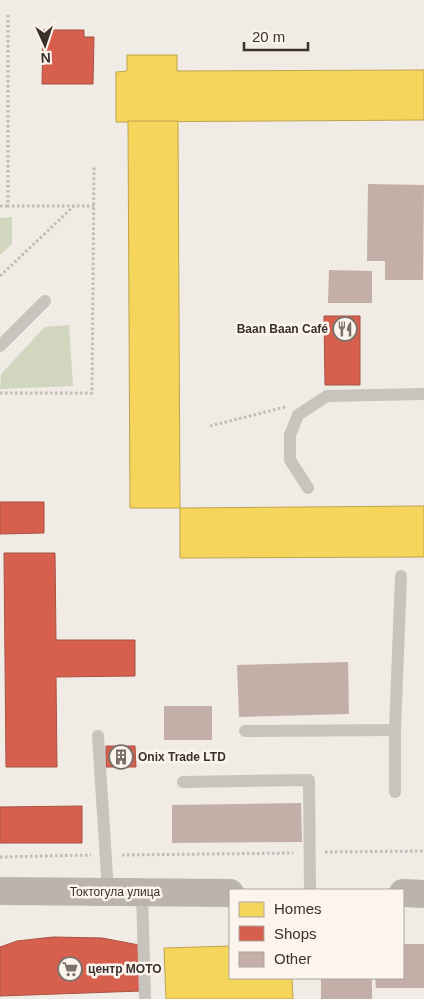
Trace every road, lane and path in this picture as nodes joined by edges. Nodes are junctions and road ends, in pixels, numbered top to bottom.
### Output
1 (8, 15) dead end
2 (94, 167) dead end
3 (0, 206) edge
4 (8, 206) junction
5 (75, 206) junction
6 (94, 206) junction
7 (0, 276) edge
8 (45, 301) dead end
9 (0, 346) edge
10 (0, 393) edge
11 (424, 394) edge
12 (291, 405) dead end
13 (210, 426) dead end
14 (308, 488) dead end
15 (401, 576) dead end
16 (395, 730) junction
17 (245, 731) dead end
18 (98, 736) dead end
19 (182, 782) dead end
20 (395, 792) dead end
21 (424, 851) edge
22 (310, 852) junction
23 (105, 855) junction
24 (0, 856) edge
25 (310, 889) edge
26 (0, 891) edge
27 (108, 892) junction
28 (142, 892) junction
29 (229, 892) edge
30 (404, 894) edge
31 (424, 894) edge
32 (145, 999) edge

1 - 4 path
2 - 6 path
3 - 4 path
4 - 5 path
5 - 6 path
5 - 7 path
6 - 10 path
8 - 9 lane
11 - 14 lane
12 - 13 path
15 - 16 lane
16 - 17 lane
16 - 20 lane
18 - 23 lane
19 - 22 lane
21 - 22 path
22 - 23 path
22 - 25 lane
23 - 24 path
23 - 27 lane
26 - 27 main road, Токтогула улица
27 - 28 main road, Токтогула улица
28 - 29 main road, Токтогула улица
28 - 32 lane
30 - 31 main road

